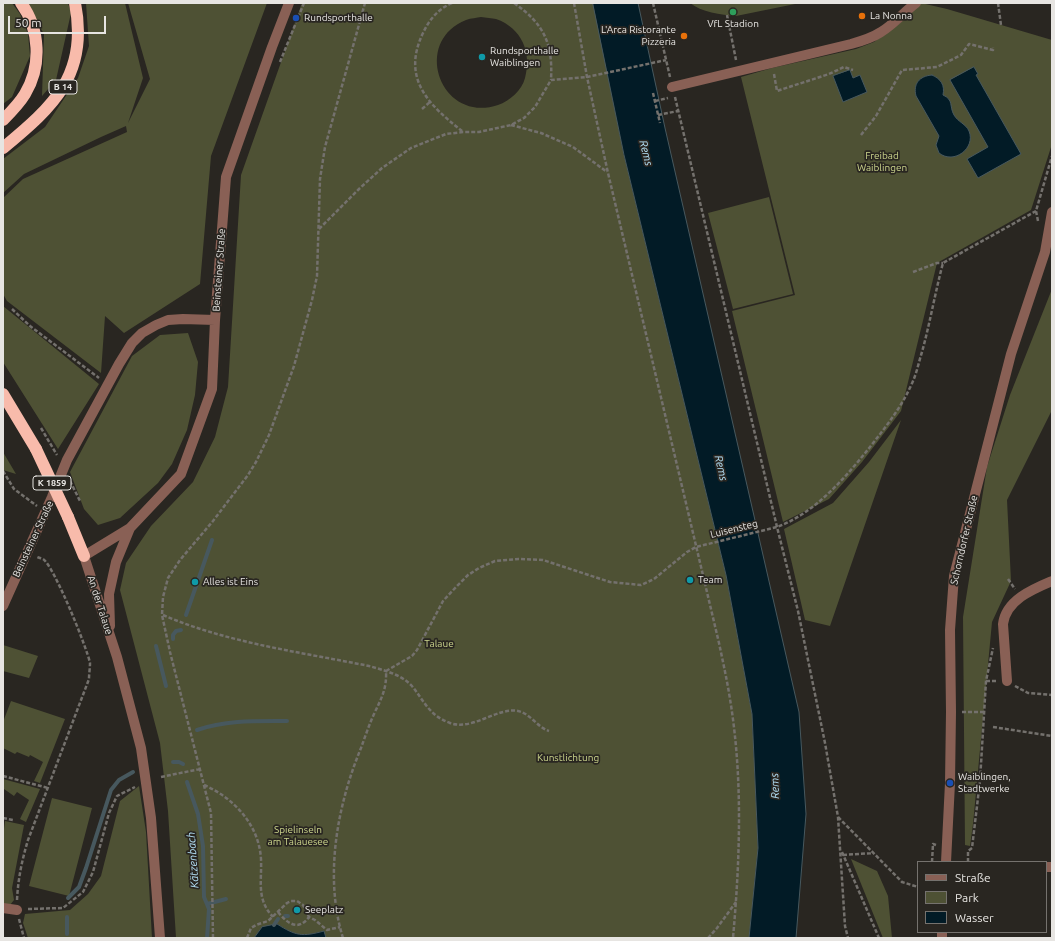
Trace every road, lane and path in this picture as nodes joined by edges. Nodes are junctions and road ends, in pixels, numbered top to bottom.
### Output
1 (21, 3) edge
2 (75, 3) edge
3 (289, 3) edge
4 (365, 3) edge
5 (452, 3) edge
6 (514, 3) edge
7 (574, 3) edge
8 (653, 3) edge
9 (916, 3) edge
10 (998, 3) edge
11 (727, 16) dead end
12 (1001, 25) dead end
13 (994, 47) dead end
14 (666, 60) junction
15 (772, 68) dead end
16 (738, 70) junction
17 (853, 70) dead end
18 (587, 77) junction
19 (551, 80) junction
20 (673, 92) junction
21 (653, 93) dead end
22 (655, 101) junction
23 (430, 102) junction
24 (422, 109) dead end
25 (678, 111) junction
26 (658, 115) junction
27 (3, 120) edge
28 (660, 123) dead end
29 (511, 125) junction
30 (463, 132) junction
31 (861, 135) dead end
32 (3, 148) edge
33 (1052, 156) edge
34 (608, 173) junction
35 (1052, 212) edge
36 (319, 229) junction
37 (1052, 240) edge
38 (1045, 252) junction
39 (943, 263) junction
40 (913, 272) dead end
41 (12, 309) dead end
42 (215, 320) junction
43 (108, 384) junction
44 (3, 394) edge
45 (42, 428) dead end
46 (64, 468) junction
47 (3, 471) edge
48 (26, 498) dead end
49 (80, 501) dead end
50 (777, 527) junction
51 (130, 528) junction
52 (696, 547) junction
53 (26, 554) junction
54 (84, 556) junction
55 (1008, 579) dead end
56 (1052, 580) edge
57 (1011, 594) dead end
58 (5, 595) edge
59 (3, 606) edge
60 (162, 615) junction
61 (110, 636) junction
62 (993, 645) dead end
63 (386, 671) junction
64 (1007, 681) joint
65 (1052, 695) edge
66 (964, 712) dead end
67 (984, 712) junction
68 (993, 727) dead end
69 (549, 731) dead end
70 (1052, 736) edge
71 (200, 769) junction
72 (3, 776) edge
73 (161, 778) dead end
74 (138, 785) dead end
75 (204, 785) junction
76 (48, 788) junction
77 (838, 817) junction
78 (3, 818) edge
79 (13, 820) dead end
80 (841, 850) junction
81 (874, 853) junction
82 (843, 855) junction
83 (946, 861) edge
84 (968, 861) edge
85 (18, 886) dead end
86 (917, 887) edge
87 (736, 902) junction
88 (3, 908) edge
89 (17, 910) junction
90 (278, 912) junction
91 (273, 917) junction
92 (309, 917) junction
93 (340, 927) junction
94 (24, 938) edge
95 (160, 938) edge
96 (213, 938) edge
97 (246, 938) edge
98 (343, 938) edge
99 (708, 938) edge
100 (733, 938) edge
101 (848, 938) edge
102 (879, 938) edge

1 - 27 highway
2 - 32 highway, B 14
3 - 42 street, Beinsteiner Straße
4 - 36 path
5 - 23 path
6 - 19 path
7 - 18 path
8 - 14 path
9 - 16 street
10 - 12 path
11 - 16 path
13 - 31 path
14 - 18 path
14 - 20 path
15 - 17 path
16 - 20 street
18 - 19 path
18 - 34 path
19 - 29 path
20 - 22 path
20 - 25 path
21 - 22 path
22 - 26 path
23 - 24 path
23 - 30 path
25 - 26 path
25 - 50 path
26 - 28 path
29 - 30 path
29 - 34 path
30 - 36 path
33 - 39 path
34 - 52 path
35 - 38 street, Schorndorfer Straße
36 - 60 path
37 - 38 street, Schorndorfer Straße
38 - 83 street, Schorndorfer Straße
39 - 40 path
39 - 50 path, Luisensteg
41 - 43 path
42 - 43 street, Beinsteiner Straße
42 - 51 street
43 - 46 street, Beinsteiner Straße
44 - 54 highway, K 1859, bridge
45 - 46 path
46 - 49 path
46 - 53 street, Beinsteiner Straße
47 - 48 path
50 - 52 path, Luisensteg
50 - 77 path
51 - 54 street
51 - 61 street
52 - 63 path
52 - 87 path
53 - 58 street, Beinsteiner Straße
53 - 76 path
54 - 61 street, An der Talaue / K 1859
55 - 57 path
56 - 64 street
58 - 59 street, Beinsteiner Straße
60 - 63 path
60 - 71 path
61 - 95 street, An der Talaue / K 1859
62 - 67 path
63 - 69 path
63 - 93 path
64 - 65 path
66 - 67 path
67 - 84 path
68 - 70 path
71 - 73 path
71 - 75 path
72 - 76 path
74 - 89 path
75 - 91 path
75 - 96 path
76 - 85 path
77 - 80 path
77 - 81 path
78 - 79 path
80 - 82 path
80 - 101 path
81 - 82 path
81 - 86 path
82 - 102 path
87 - 99 path
87 - 100 path
88 - 89 street
89 - 94 path
90 - 91 path
90 - 92 path
90 - 92 path
91 - 97 path
92 - 93 path
93 - 98 path

